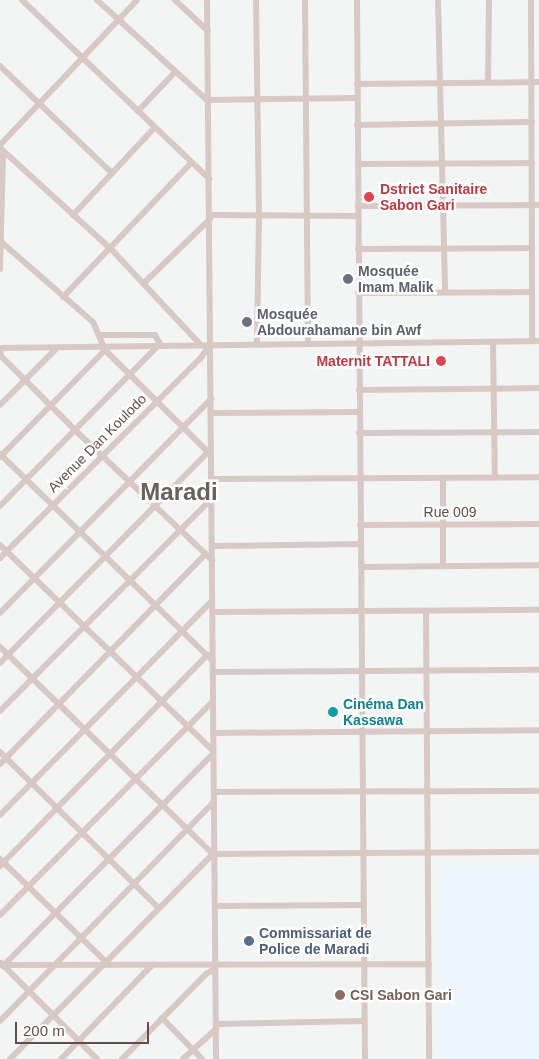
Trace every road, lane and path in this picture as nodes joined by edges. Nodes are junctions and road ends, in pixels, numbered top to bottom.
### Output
1 (22, 0) edge
2 (97, 0) edge
3 (137, 0) edge
4 (175, 0) edge
5 (207, 0) edge
6 (256, 0) edge
7 (305, 0) edge
8 (357, 0) edge
9 (438, 0) edge
10 (489, 0) edge
11 (531, 0) edge
12 (118, 20) junction
13 (208, 31) junction
14 (82, 57) junction
15 (0, 66) edge
16 (175, 72) junction
17 (488, 82) junction
18 (535, 82) edge
19 (440, 83) junction
20 (357, 84) junction
21 (258, 98) junction
22 (357, 98) junction
23 (306, 99) junction
24 (207, 100) junction
25 (39, 102) junction
26 (138, 111) junction
27 (441, 122) junction
28 (532, 122) junction
29 (358, 125) junction
30 (154, 128) junction
31 (1, 148) edge
32 (191, 163) junction
33 (442, 163) junction
34 (532, 163) junction
35 (358, 164) junction
36 (112, 173) junction
37 (209, 179) junction
38 (535, 205) edge
39 (358, 206) junction
40 (442, 206) junction
41 (73, 215) junction
42 (259, 215) junction
43 (306, 216) junction
44 (358, 216) junction
45 (210, 217) junction
46 (0, 241) edge
47 (358, 248) junction
48 (442, 248) junction
49 (532, 248) junction
50 (111, 249) junction
51 (0, 269) edge
52 (144, 283) junction
53 (445, 292) junction
54 (532, 292) junction
55 (358, 293) junction
56 (63, 297) junction
57 (100, 335) junction
58 (493, 342) junction
59 (535, 342) edge
60 (308, 343) junction
61 (359, 343) junction
62 (160, 344) junction
63 (200, 344) junction
64 (211, 344) junction
65 (257, 344) junction
66 (57, 348) junction
67 (104, 348) junction
68 (0, 349) edge
69 (0, 356) edge
70 (130, 376) junction
71 (25, 381) junction
72 (495, 388) junction
73 (539, 388) edge
74 (359, 390) junction
75 (211, 399) junction
76 (156, 402) junction
77 (0, 405) edge
78 (50, 405) junction
79 (359, 412) junction
80 (211, 413) junction
81 (182, 428) junction
82 (75, 430) junction
83 (495, 432) junction
84 (539, 432) edge
85 (359, 433) junction
86 (209, 454) junction
87 (1, 455) edge
88 (102, 456) junction
89 (495, 477) junction
90 (539, 477) edge
91 (27, 479) junction
92 (212, 479) junction
93 (360, 479) junction
94 (443, 479) junction
95 (128, 481) junction
96 (211, 499) junction
97 (53, 504) junction
98 (155, 505) junction
99 (0, 506) edge
100 (539, 524) edge
101 (360, 525) junction
102 (442, 525) junction
103 (181, 530) junction
104 (79, 531) junction
105 (361, 544) junction
106 (0, 545) edge
107 (212, 546) junction
108 (7, 551) junction
109 (206, 554) junction
110 (106, 555) junction
111 (0, 558) edge
112 (212, 560) junction
113 (443, 566) junction
114 (539, 566) edge
115 (361, 567) junction
116 (34, 578) junction
117 (132, 580) junction
118 (212, 601) junction
119 (59, 602) junction
120 (157, 605) junction
121 (361, 610) junction
122 (426, 610) junction
123 (539, 610) edge
124 (213, 612) junction
125 (0, 613) edge
126 (85, 626) junction
127 (183, 630) junction
128 (0, 647) edge
129 (111, 652) junction
130 (8, 655) junction
131 (207, 655) junction
132 (213, 661) junction
133 (0, 663) edge
134 (362, 670) junction
135 (539, 670) edge
136 (427, 671) junction
137 (213, 672) junction
138 (136, 677) junction
139 (33, 680) junction
140 (162, 701) junction
141 (213, 701) junction
142 (59, 706) junction
143 (0, 712) edge
144 (187, 725) junction
145 (83, 730) junction
146 (539, 730) edge
147 (428, 731) junction
148 (362, 732) junction
149 (213, 733) junction
150 (0, 752) edge
151 (213, 752) junction
152 (108, 755) junction
153 (6, 758) junction
154 (0, 764) edge
155 (134, 779) junction
156 (32, 782) junction
157 (362, 791) junction
158 (539, 791) edge
159 (214, 792) junction
160 (427, 792) junction
161 (214, 802) junction
162 (160, 805) junction
163 (57, 808) junction
164 (0, 816) edge
165 (186, 831) junction
166 (82, 832) junction
167 (363, 852) junction
168 (428, 852) junction
169 (539, 852) edge
170 (214, 854) junction
171 (108, 859) junction
172 (1, 862) edge
173 (134, 884) junction
174 (29, 886) junction
175 (364, 905) junction
176 (215, 906) junction
177 (159, 908) junction
178 (55, 913) junction
179 (0, 914) edge
180 (81, 938) junction
181 (365, 963) junction
182 (104, 964) junction
183 (429, 964) junction
184 (1, 965) edge
185 (54, 965) junction
186 (152, 965) junction
187 (215, 967) junction
188 (28, 992) junction
189 (53, 1016) junction
190 (162, 1018) junction
191 (0, 1021) edge
192 (364, 1021) junction
193 (216, 1026) junction
194 (79, 1041) junction
195 (192, 1049) junction
196 (10, 1059) edge
197 (62, 1059) edge
198 (97, 1059) edge
199 (122, 1059) edge
200 (183, 1059) edge
201 (202, 1059) edge
202 (216, 1059) edge
203 (365, 1059) edge
204 (429, 1059) edge

1 - 14 street
2 - 12 street
3 - 12 street
4 - 13 street
5 - 13 street
6 - 21 street
7 - 23 street
8 - 20 street
9 - 19 street
10 - 17 street
11 - 18 street
12 - 14 street
12 - 16 street
13 - 24 street
14 - 25 street
14 - 26 street
15 - 25 street
16 - 24 street
16 - 26 street
17 - 18 street
17 - 19 street
18 - 28 street
19 - 20 street
19 - 27 street
20 - 22 street
21 - 23 street
21 - 24 street
21 - 42 street
22 - 23 street
22 - 29 street
23 - 43 street
24 - 37 street
25 - 31 street
25 - 36 street
26 - 30 street
27 - 28 street
27 - 29 street
27 - 33 street
28 - 34 street
29 - 35 street
30 - 32 street
30 - 36 street
31 - 41 street
31 - 46 street
32 - 37 street
32 - 50 street
33 - 34 street
33 - 35 street
33 - 40 street
34 - 38 street
35 - 39 street
36 - 41 street
37 - 45 street
38 - 40 street
38 - 49 street
39 - 40 street
39 - 44 street
40 - 48 street
41 - 50 street
42 - 43 street
42 - 45 street
42 - 65 street
43 - 44 street
43 - 60 street
44 - 47 street
45 - 52 street
45 - 64 street
46 - 51 street
46 - 56 street
47 - 48 street
47 - 55 street
48 - 49 street
48 - 53 street
49 - 54 street
50 - 52 street
50 - 56 street
52 - 63 street
53 - 54 street
53 - 55 street
54 - 59 street
55 - 61 street
56 - 57 street
57 - 62 street
57 - 67 street
58 - 59 street
58 - 61 street
58 - 72 street
60 - 61 street
60 - 65 street
61 - 74 street
62 - 63 street
62 - 67 street
62 - 70 street
63 - 64 street
64 - 65 street
64 - 75 street
64 - 76 street, Avenue Dan Koulodo
66 - 67 street
66 - 68 street
66 - 71 street
67 - 70 street
67 - 78 street
68 - 69 street
69 - 71 street
70 - 76 street
70 - 82 street
71 - 77 street
71 - 78 street
72 - 73 street
72 - 74 street
72 - 83 street
74 - 79 street
75 - 80 street
75 - 81 street
76 - 81 street
76 - 88 street, Avenue Dan Koulodo
78 - 82 street
78 - 87 street
79 - 80 street
79 - 85 street
80 - 86 street
81 - 86 street
81 - 95 street
82 - 88 street
82 - 91 street
83 - 84 street
83 - 85 street
83 - 89 street
85 - 93 street
86 - 92 street
86 - 98 street
87 - 91 street
88 - 95 street
88 - 97 street, Avenue Dan Koulodo
89 - 90 street
89 - 94 street
91 - 97 street
91 - 99 street
92 - 93 street
92 - 96 street
93 - 94 street
93 - 101 street
94 - 102 street
95 - 98 street
95 - 104 street
96 - 103 street
96 - 107 street
97 - 104 street
97 - 108 street, Avenue Dan Koulodo
98 - 103 street
98 - 110 street
100 - 102 street, Rue 009
101 - 102 street, Rue 009
101 - 105 street
102 - 113 street
103 - 109 street
103 - 117 street
104 - 110 street
104 - 116 street
105 - 107 street
105 - 115 street
106 - 108 street
107 - 112 street
108 - 111 street, Avenue Dan Koulodo
108 - 116 street
109 - 112 street
109 - 120 street
110 - 117 street
110 - 119 street
112 - 118 street
113 - 114 street
113 - 115 street
115 - 121 street
116 - 119 street
116 - 125 street
117 - 120 street
117 - 126 street
118 - 124 street
118 - 127 street
119 - 126 street
119 - 130 street
120 - 127 street
120 - 129 street
121 - 122 street
121 - 124 street
121 - 134 street
122 - 123 street
122 - 136 street
124 - 132 street
126 - 129 street
126 - 139 street
127 - 131 street
127 - 138 street
128 - 130 street
129 - 138 street
129 - 142 street
130 - 133 street
130 - 139 street
131 - 132 street
131 - 140 street
132 - 137 street
134 - 136 street
134 - 137 street
134 - 148 street
135 - 136 street
136 - 147 street
137 - 141 street
138 - 140 street
138 - 145 street
139 - 142 street
139 - 143 street
140 - 144 street
140 - 152 street
141 - 144 street
141 - 149 street
142 - 145 street
142 - 153 street
144 - 151 street
144 - 155 street
145 - 152 street
145 - 156 street
146 - 147 street
147 - 148 street
147 - 160 street
148 - 149 street
148 - 157 street
149 - 151 street
150 - 153 street
151 - 159 street
151 - 162 street
152 - 155 street
152 - 163 street
153 - 154 street
153 - 156 street
155 - 162 street
155 - 166 street
156 - 163 street
156 - 164 street
157 - 159 street
157 - 160 street
157 - 167 street
158 - 160 street
159 - 161 street
160 - 168 street
161 - 165 street
161 - 170 street
162 - 165 street
162 - 171 street
163 - 166 street
163 - 172 street
165 - 170 street
165 - 173 street
166 - 171 street
166 - 174 street
167 - 168 street
167 - 170 street
167 - 175 street
168 - 169 street
168 - 183 street
170 - 176 street
170 - 177 street
171 - 173 street
171 - 178 street
172 - 174 street
173 - 177 street
173 - 180 street
174 - 178 street
174 - 179 street
175 - 176 street
175 - 181 street
176 - 187 street
177 - 182 street
178 - 180 street
178 - 184 street
180 - 182 street
180 - 185 street
181 - 183 street
181 - 187 street
181 - 192 street
182 - 185 street
182 - 186 street
182 - 189 street
183 - 204 street
184 - 185 street
184 - 188 street
185 - 188 street
186 - 187 street
186 - 194 street
187 - 190 street
187 - 193 street
188 - 189 street
188 - 191 street
189 - 194 street
189 - 196 street
190 - 195 street
190 - 199 street
192 - 193 street
192 - 203 street
193 - 195 street
193 - 202 street
194 - 197 street
194 - 198 street
195 - 200 street
195 - 201 street

